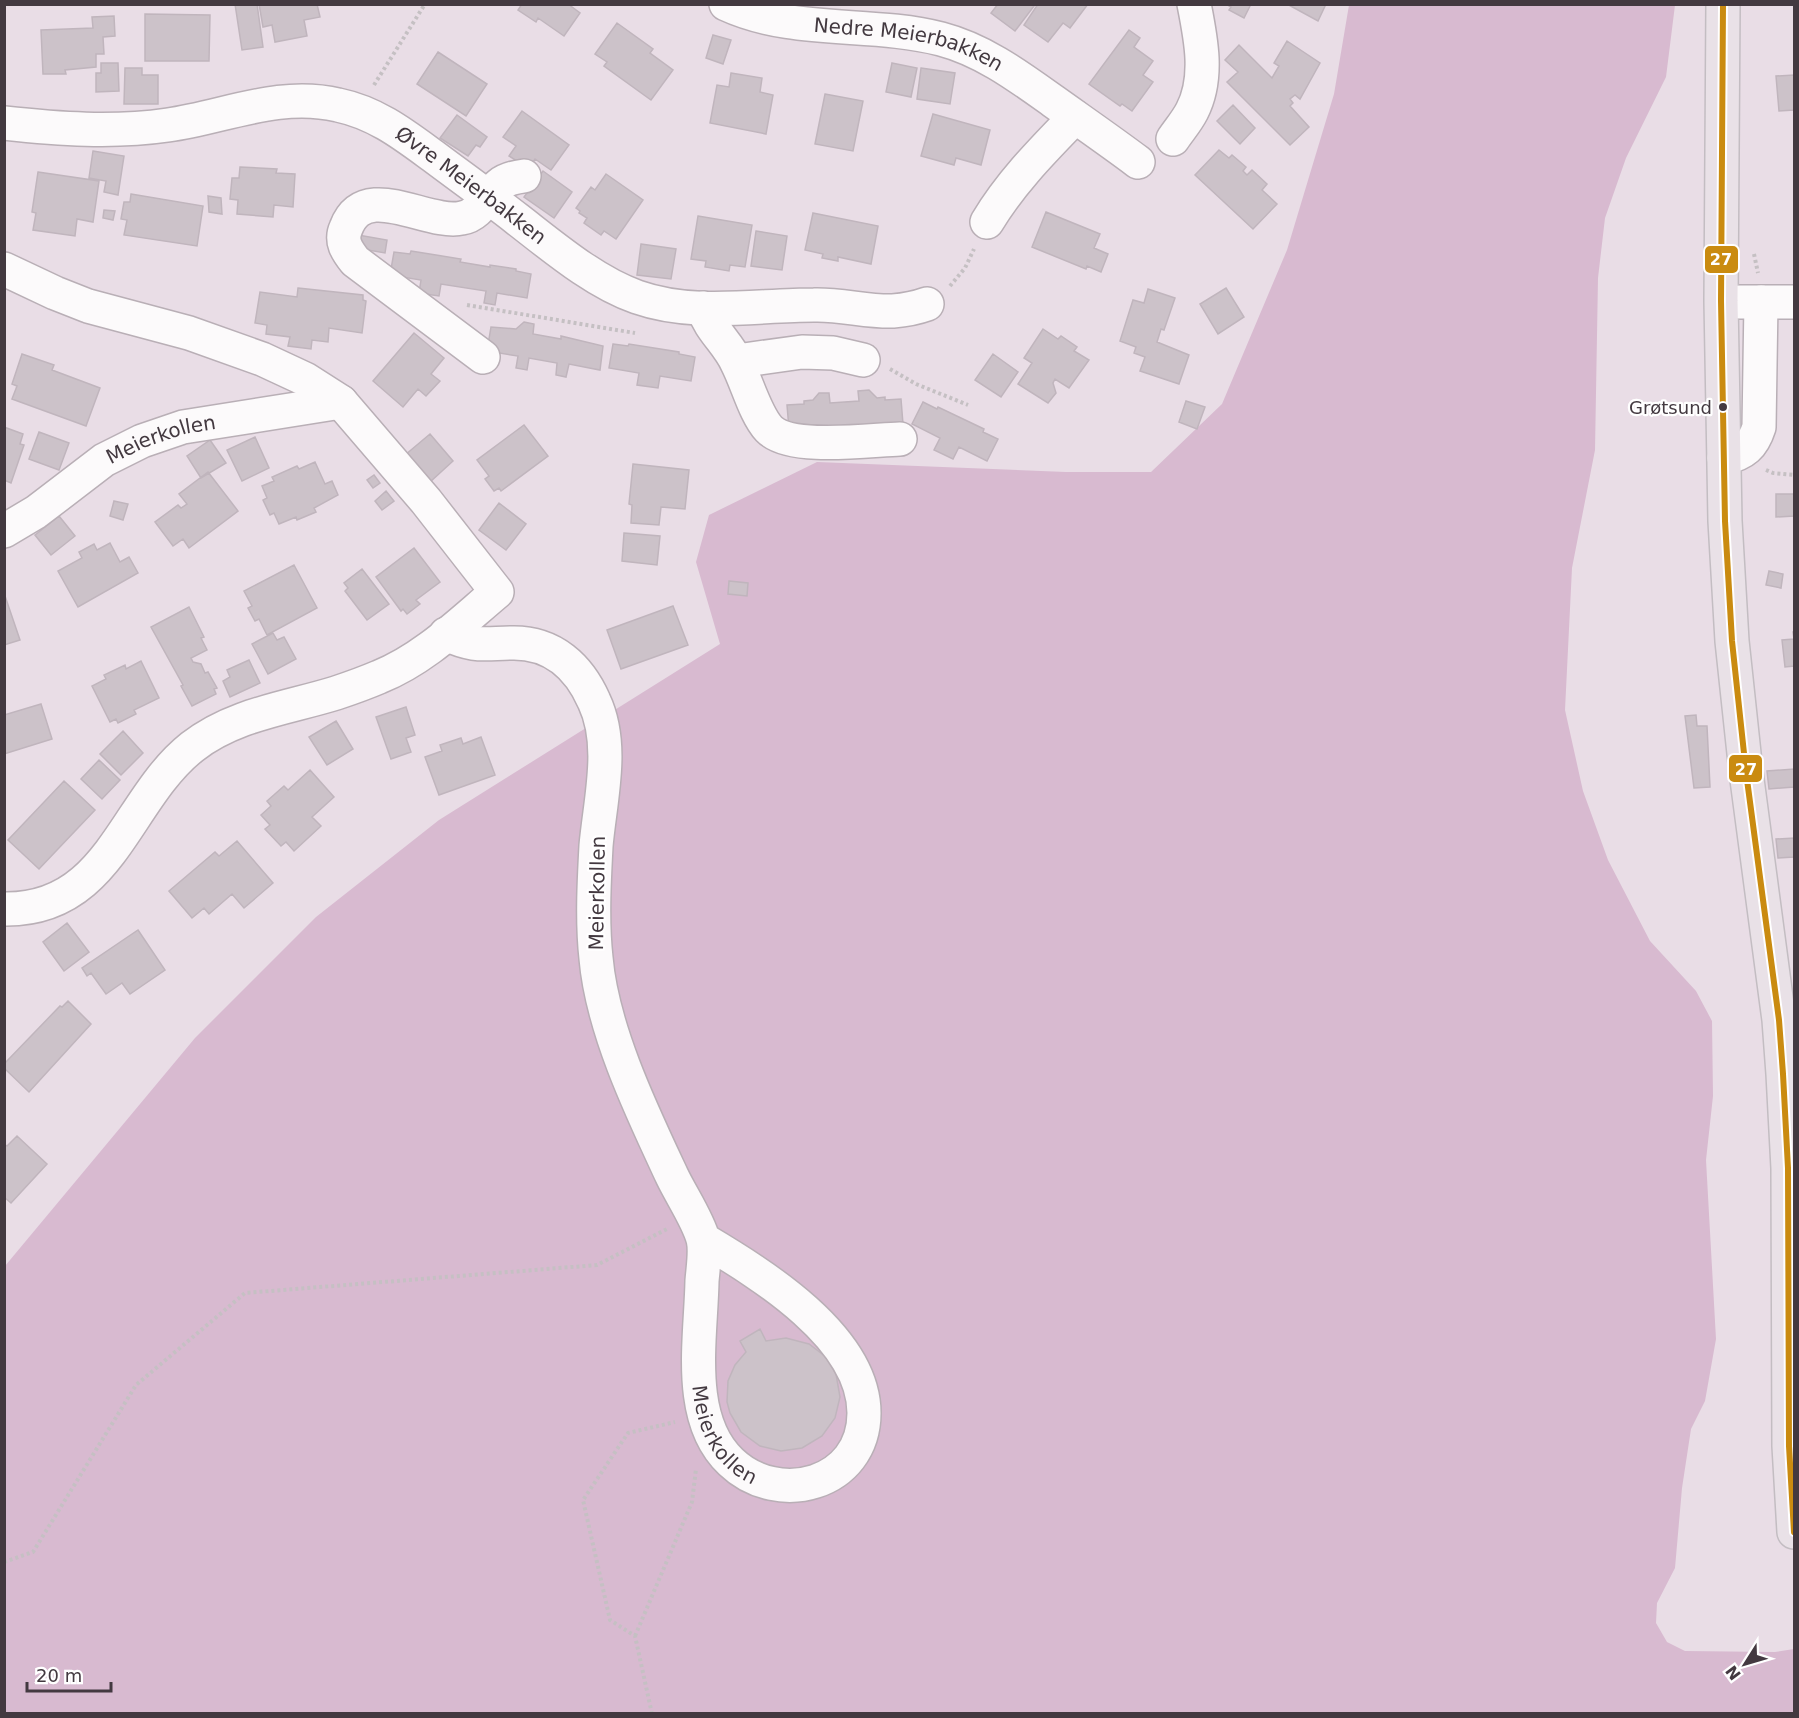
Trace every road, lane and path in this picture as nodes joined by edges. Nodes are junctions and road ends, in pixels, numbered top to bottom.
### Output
1 (425, 4) edge
2 (726, 4) edge
3 (1194, 4) edge
4 (1723, 4) edge
5 (360, 111) junction
6 (1075, 117) junction
7 (4, 123) edge
8 (1173, 139) dead end
9 (1138, 162) dead end
10 (524, 176) dead end
11 (488, 197) junction
12 (987, 222) joint
13 (4, 269) edge
14 (1721, 301) junction
15 (1794, 302) edge
16 (457, 303) dead end
17 (1761, 303) junction
18 (927, 304) joint
19 (704, 308) junction
20 (635, 333) dead end
21 (483, 357) dead end
22 (863, 360) joint
23 (736, 361) junction
24 (341, 402) junction
25 (968, 405) dead end
26 (900, 439) dead end
27 (1724, 458) junction
28 (4, 531) edge
29 (446, 634) junction
30 (4, 909) edge
31 (698, 1228) junction
32 (702, 1408) junction
33 (696, 1467) dead end
34 (1794, 1532) edge
35 (4, 1562) edge
36 (634, 1636) junction
37 (652, 1713) edge

1 - 5 path
2 - 6 street, Nedre Meierbakken
3 - 8 street
4 - 14 main road
5 - 7 street, Øvre Meierbakken
5 - 11 street, Øvre Meierbakken
6 - 9 street, Nedre Meierbakken
6 - 12 street
10 - 11 street
11 - 19 street, Øvre Meierbakken
11 - 21 street
12 - 18 path
13 - 24 street
14 - 17 street
14 - 27 main road
15 - 17 street
16 - 20 path
17 - 27 street
18 - 19 street, Øvre Meierbakken
19 - 23 street
22 - 23 street
22 - 25 path
23 - 26 street
24 - 28 street, Meierkollen
24 - 29 street
27 - 34 main road
29 - 30 street
29 - 31 street, Meierkollen
31 - 32 street, Meierkollen
31 - 32 street, Meierkollen
31 - 35 path
32 - 36 path
33 - 36 path
36 - 37 path

